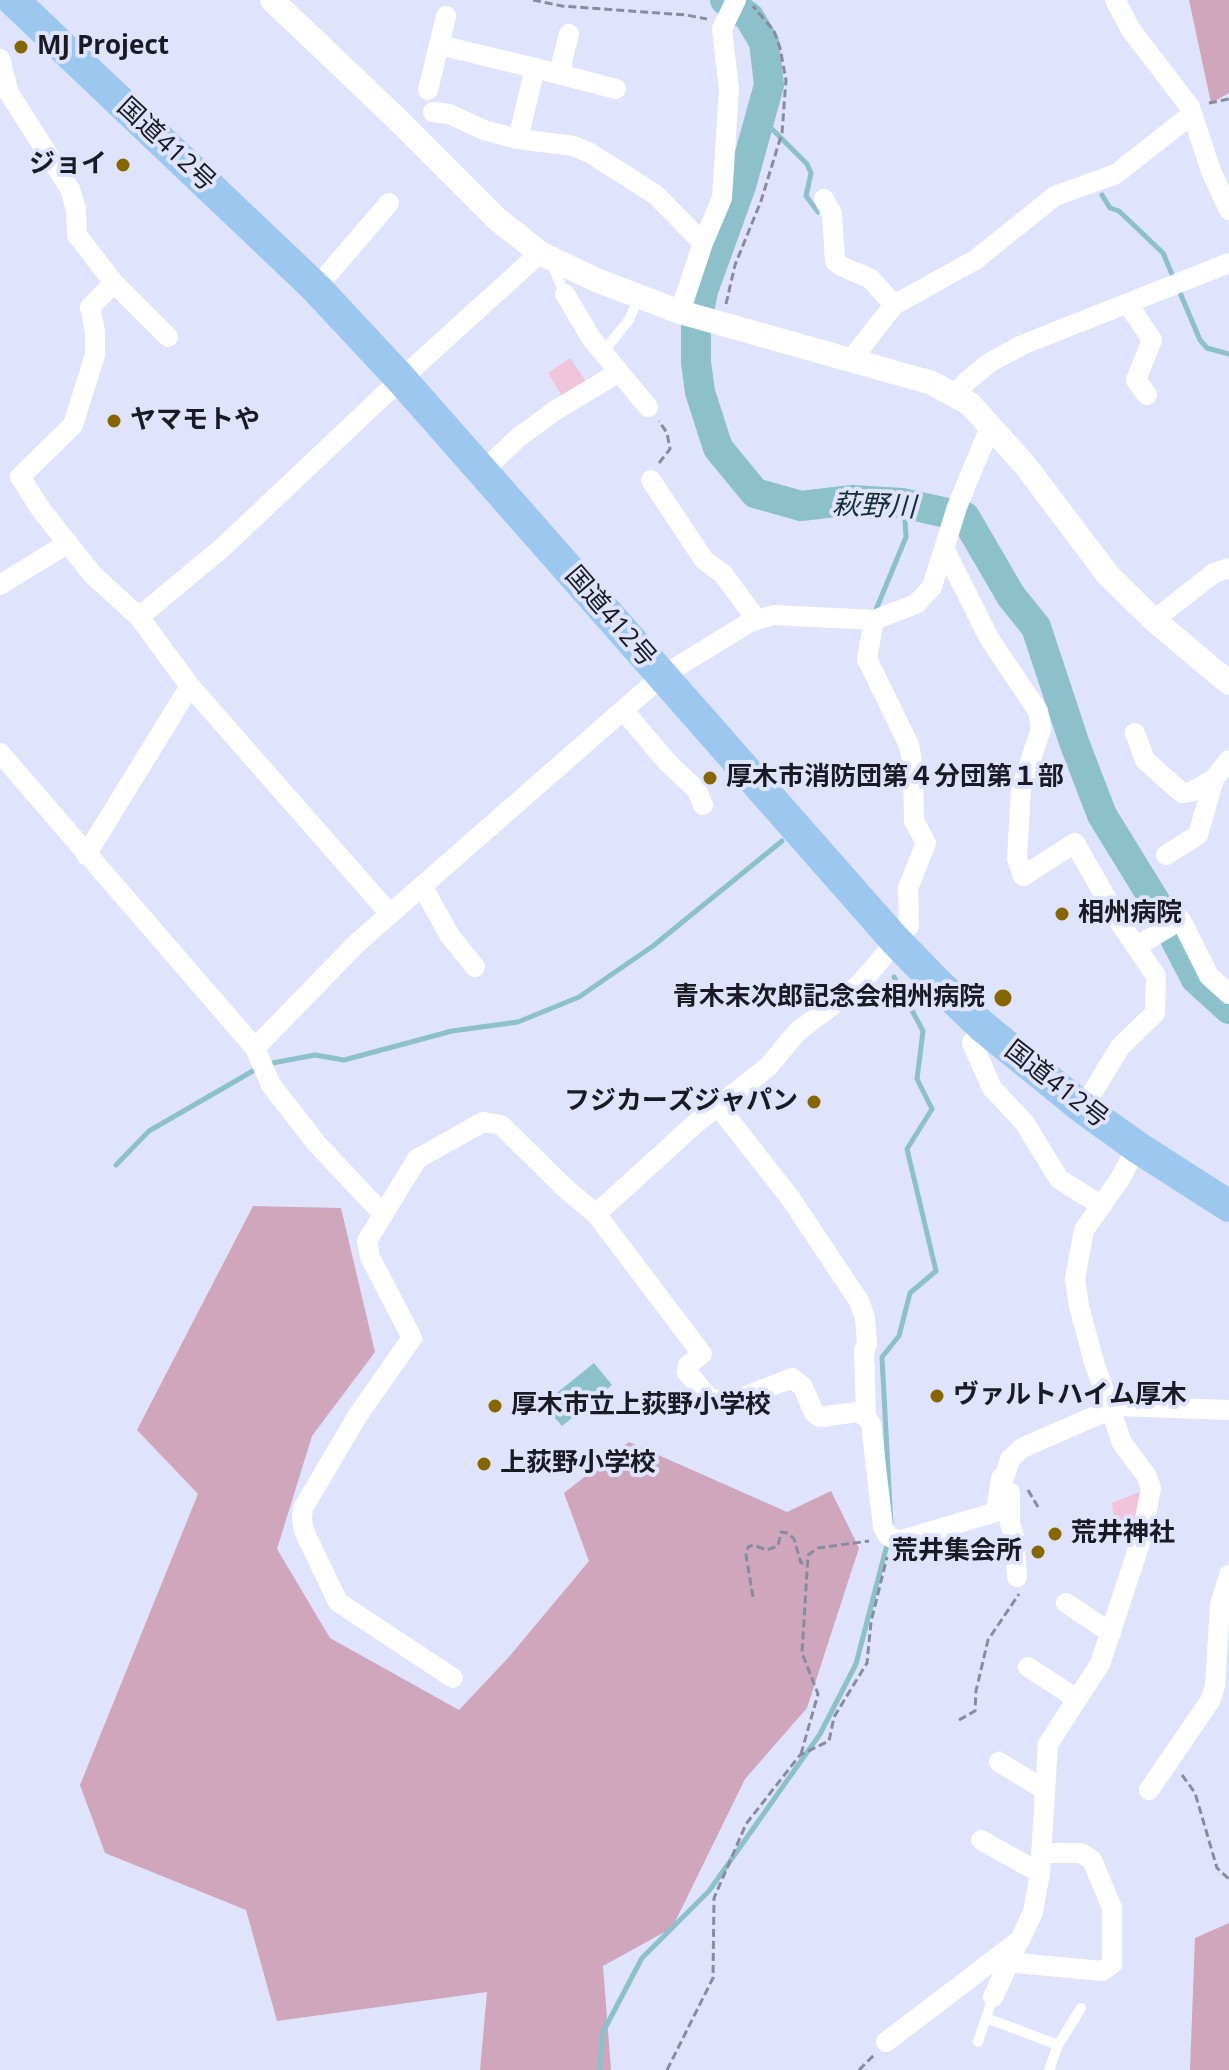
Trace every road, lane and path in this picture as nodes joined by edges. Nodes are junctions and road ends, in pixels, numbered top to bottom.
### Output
1 (13, 0) edge
2 (272, 0) edge
3 (533, 0) edge
4 (736, 0) edge
5 (747, 0) edge
6 (1115, 0) edge
7 (446, 16) dead end
8 (722, 28) junction
9 (569, 34) dead end
10 (439, 45) junction
11 (0, 59) edge
12 (535, 68) junction
13 (559, 74) junction
14 (616, 89) dead end
15 (428, 90) dead end
16 (433, 112) dead end
17 (1192, 114) junction
18 (518, 139) junction
19 (1219, 165) edge
20 (824, 199) dead end
21 (389, 203) dead end
22 (1229, 210) edge
23 (703, 243) junction
24 (544, 255) junction
25 (1229, 263) edge
26 (114, 283) junction
27 (316, 288) junction
28 (565, 294) joint
29 (639, 297) junction
30 (1128, 304) junction
31 (894, 305) junction
32 (680, 312) junction
33 (722, 323) junction
34 (168, 337) dead end
35 (603, 352) junction
36 (854, 361) junction
37 (619, 372) junction
38 (401, 379) junction
39 (1138, 384) dead end
40 (955, 396) junction
41 (648, 407) joint
42 (990, 427) junction
43 (482, 472) junction
44 (651, 480) joint
45 (946, 542) junction
46 (68, 543) junction
47 (1229, 568) edge
48 (0, 585) edge
49 (139, 617) junction
50 (757, 620) junction
51 (874, 620) junction
52 (1154, 620) junction
53 (662, 676) junction
54 (1229, 683) edge
55 (190, 686) junction
56 (623, 710) junction
57 (1135, 733) dead end
58 (0, 753) edge
59 (1229, 760) edge
60 (1214, 779) junction
61 (703, 805) dead end
62 (86, 855) junction
63 (1166, 855) dead end
64 (422, 886) junction
65 (390, 914) junction
66 (895, 940) junction
67 (1138, 946) junction
68 (475, 967) dead end
69 (1229, 994) edge
70 (982, 1026) junction
71 (255, 1048) junction
72 (718, 1106) junction
73 (1083, 1108) junction
74 (1137, 1147) junction
75 (1102, 1206) junction
76 (1229, 1206) edge
77 (383, 1214) junction
78 (596, 1214) junction
79 (1111, 1410) junction
80 (1229, 1410) edge
81 (866, 1417) junction
82 (1006, 1473) junction
83 (1027, 1489) dead end
84 (1038, 1507) dead end
85 (1070, 1521) dead end
86 (889, 1537) junction
87 (1141, 1540) junction
88 (806, 1562) junction
89 (1229, 1575) edge
90 (1017, 1577) joint
91 (753, 1597) dead end
92 (1066, 1603) dead end
93 (1111, 1633) junction
94 (1028, 1667) dead end
95 (453, 1678) dead end
96 (1077, 1699) junction
97 (959, 1720) dead end
98 (800, 1755) junction
99 (1170, 1760) junction
100 (999, 1762) dead end
101 (1045, 1790) junction
102 (1149, 1790) dead end
103 (981, 1840) dead end
104 (1040, 1863) junction
105 (1229, 1879) edge
106 (1020, 1940) junction
107 (1009, 1958) junction
108 (993, 1997) joint
109 (1081, 2008) dead end
110 (986, 2018) junction
111 (886, 2042) dead end
112 (978, 2042) dead end
113 (1058, 2045) junction
114 (667, 2070) edge
115 (1049, 2070) edge

1 - 27 highway, 国道412号
2 - 24 street
3 - 8 path
4 - 8 street
5 - 33 path
6 - 17 street
7 - 10 street
8 - 23 street
9 - 13 street
10 - 12 street
10 - 15 street
11 - 26 street
12 - 13 street
12 - 18 street
13 - 14 street
16 - 18 street
17 - 19 street
17 - 31 street
18 - 23 street
19 - 22 street
20 - 31 street
21 - 27 street
23 - 32 street
24 - 28 lane
24 - 29 street
24 - 38 street
25 - 30 street
26 - 34 street
26 - 46 street
27 - 38 highway, 国道412号
28 - 35 street
29 - 32 street
29 - 35 lane
30 - 39 street
30 - 40 street
31 - 36 street
32 - 33 street
33 - 36 street
35 - 37 street
36 - 40 street
37 - 41 street
37 - 43 street
38 - 43 highway, 国道412号
38 - 49 street
40 - 42 street
41 - 44 path
42 - 45 street
42 - 52 street
43 - 53 highway, 国道412号
44 - 50 street
45 - 51 street
45 - 67 street
46 - 48 street
46 - 49 street
47 - 52 street
49 - 55 street
50 - 51 street
50 - 53 street
51 - 66 street
52 - 54 street
53 - 56 street
53 - 66 highway, 国道412号
55 - 62 street
55 - 65 street
56 - 61 street
56 - 64 street
57 - 60 street
58 - 62 street
59 - 60 street
60 - 63 street
62 - 71 street
64 - 65 street
64 - 68 street
65 - 71 street
66 - 70 highway, 国道412号
66 - 72 street
67 - 69 street
67 - 73 street
70 - 73 highway, 国道412号
70 - 75 street
71 - 77 street
72 - 78 street
72 - 81 street
73 - 74 highway, 国道412号
74 - 75 street
74 - 76 highway, 国道412号
75 - 79 street
77 - 78 street
77 - 95 street
78 - 81 street
79 - 80 street
79 - 82 street
79 - 87 street
81 - 86 street
82 - 86 street
82 - 90 street
83 - 84 path
85 - 87 path
86 - 88 path
86 - 98 path
87 - 93 street
88 - 91 path
88 - 98 path
89 - 99 street
90 - 97 path
92 - 93 street
93 - 96 street
94 - 96 street
96 - 101 street
98 - 114 path
99 - 102 street
99 - 105 path
100 - 101 street
101 - 104 street
103 - 104 street
104 - 106 street
104 - 107 street
106 - 107 street
106 - 111 street
107 - 108 street
108 - 110 lane
109 - 113 lane
110 - 112 lane
110 - 113 lane
113 - 115 lane

